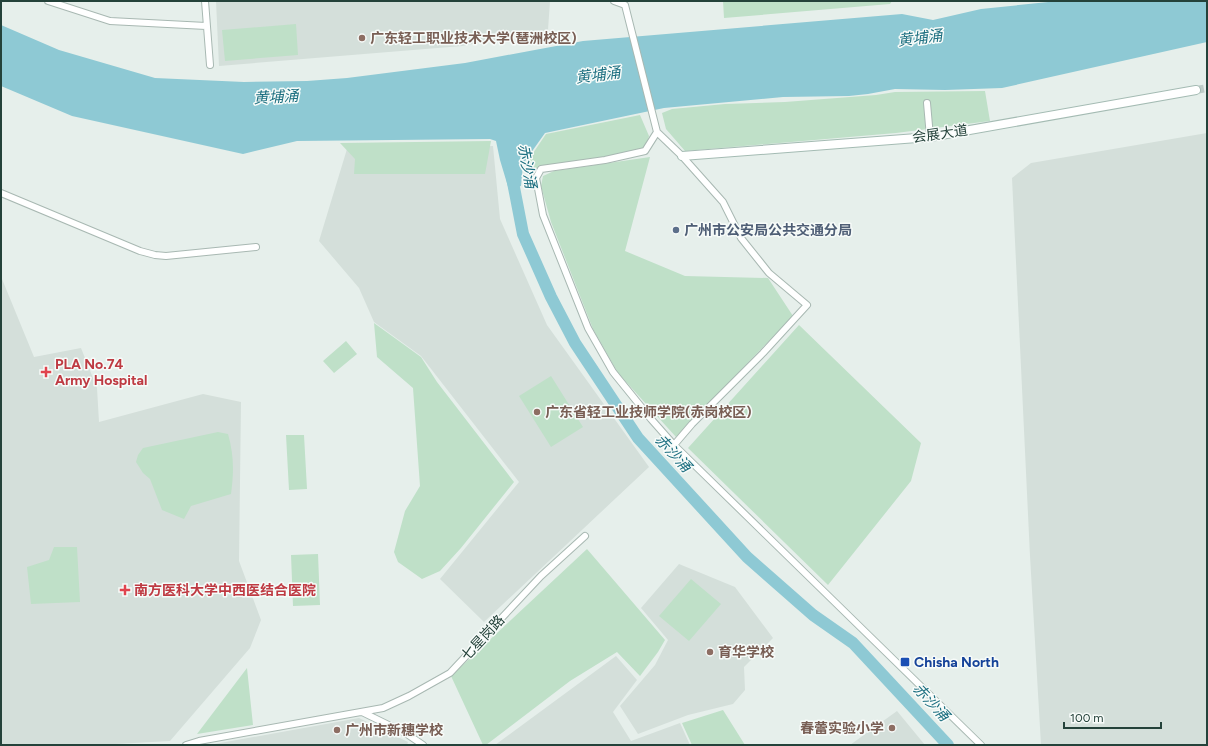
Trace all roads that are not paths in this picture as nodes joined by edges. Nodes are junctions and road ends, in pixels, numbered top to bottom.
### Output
1 (48, 1) edge
2 (205, 1) edge
3 (614, 1) edge
4 (206, 26) junction
5 (210, 65) dead end
6 (1196, 90) tunnel mouth
7 (927, 103) dead end
8 (657, 132) junction
9 (930, 137) junction
10 (682, 156) junction
11 (1, 193) edge
12 (256, 247) dead end
13 (674, 445) junction
14 (585, 536) dead end
15 (362, 712) junction
16 (186, 745) edge
17 (423, 745) edge
18 (981, 745) edge

1 - 4 street
2 - 4 street
3 - 8 street
4 - 5 street
6 - 9 street, 会展大道
7 - 9 street
8 - 10 street
8 - 13 street
9 - 10 street, 会展大道
10 - 13 street
11 - 12 street
13 - 18 street
14 - 15 street, 七星岗路
15 - 16 street, 七星岗路
15 - 17 street

